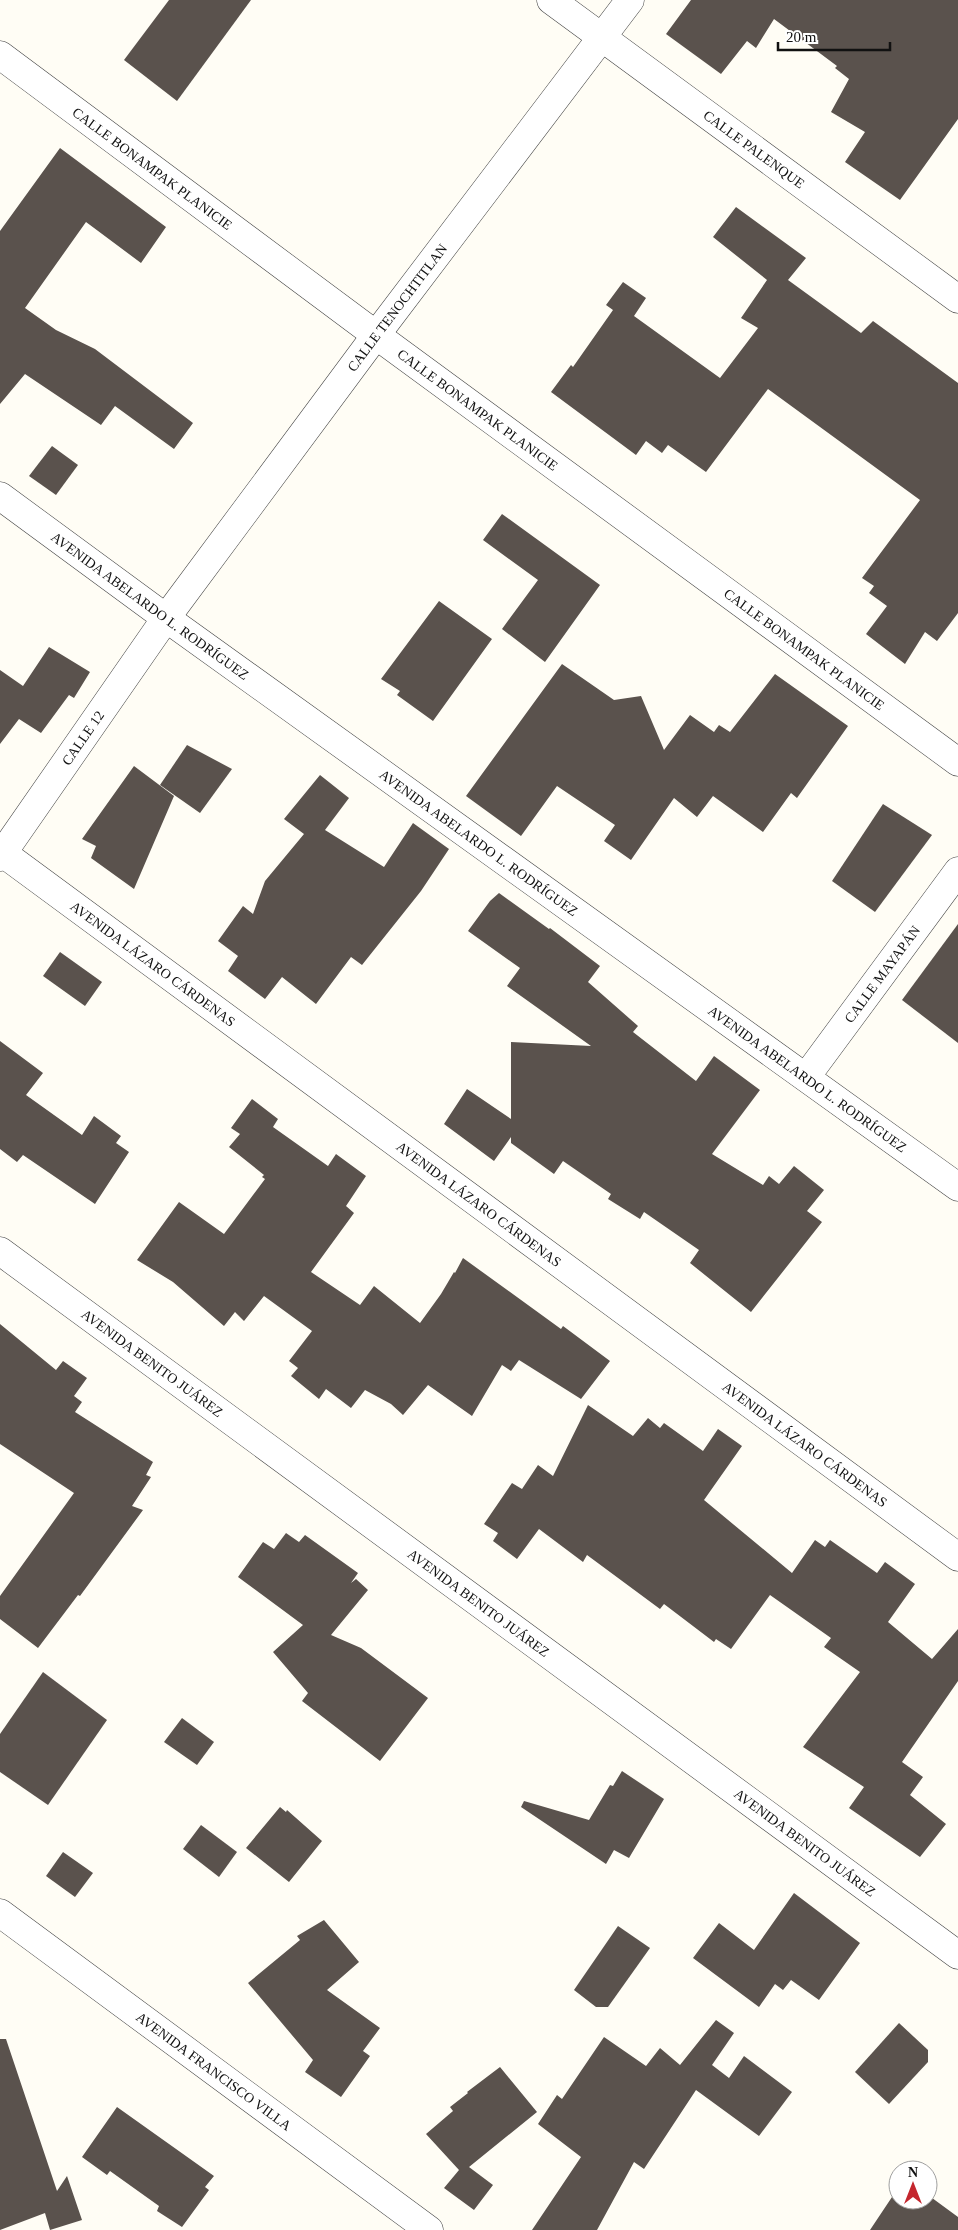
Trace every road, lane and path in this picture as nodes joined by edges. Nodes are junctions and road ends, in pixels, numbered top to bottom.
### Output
1 (551, 0) edge
2 (630, 0) edge
3 (603, 38) junction
4 (0, 55) edge
5 (958, 299) edge
6 (376, 335) junction
7 (0, 496) edge
8 (166, 618) junction
9 (958, 762) edge
10 (1, 854) edge
11 (958, 872) edge
12 (806, 1077) junction
13 (958, 1187) edge
14 (0, 1251) edge
15 (958, 1558) edge
16 (0, 1913) edge
17 (958, 1955) edge
18 (429, 2230) edge

1 - 3 street, CALLE PALENQUE
2 - 3 street, CALLE TENOCHTITLAN
3 - 5 street, CALLE PALENQUE
3 - 6 street, CALLE TENOCHTITLAN
4 - 6 street, CALLE BONAMPAK PLANICIE
6 - 8 street, CALLE TENOCHTITLAN
6 - 9 street, CALLE BONAMPAK PLANICIE
7 - 8 street, AVENIDA ABELARDO L. RODRÍGUEZ
8 - 10 street, CALLE 12
8 - 12 street, AVENIDA ABELARDO L. RODRÍGUEZ
10 - 15 street, AVENIDA LÁZARO CÁRDENAS
11 - 12 street, CALLE MAYAPÁN
12 - 13 street, AVENIDA ABELARDO L. RODRÍGUEZ
14 - 17 street, AVENIDA BENITO JUÁREZ
16 - 18 street, AVENIDA FRANCISCO VILLA

